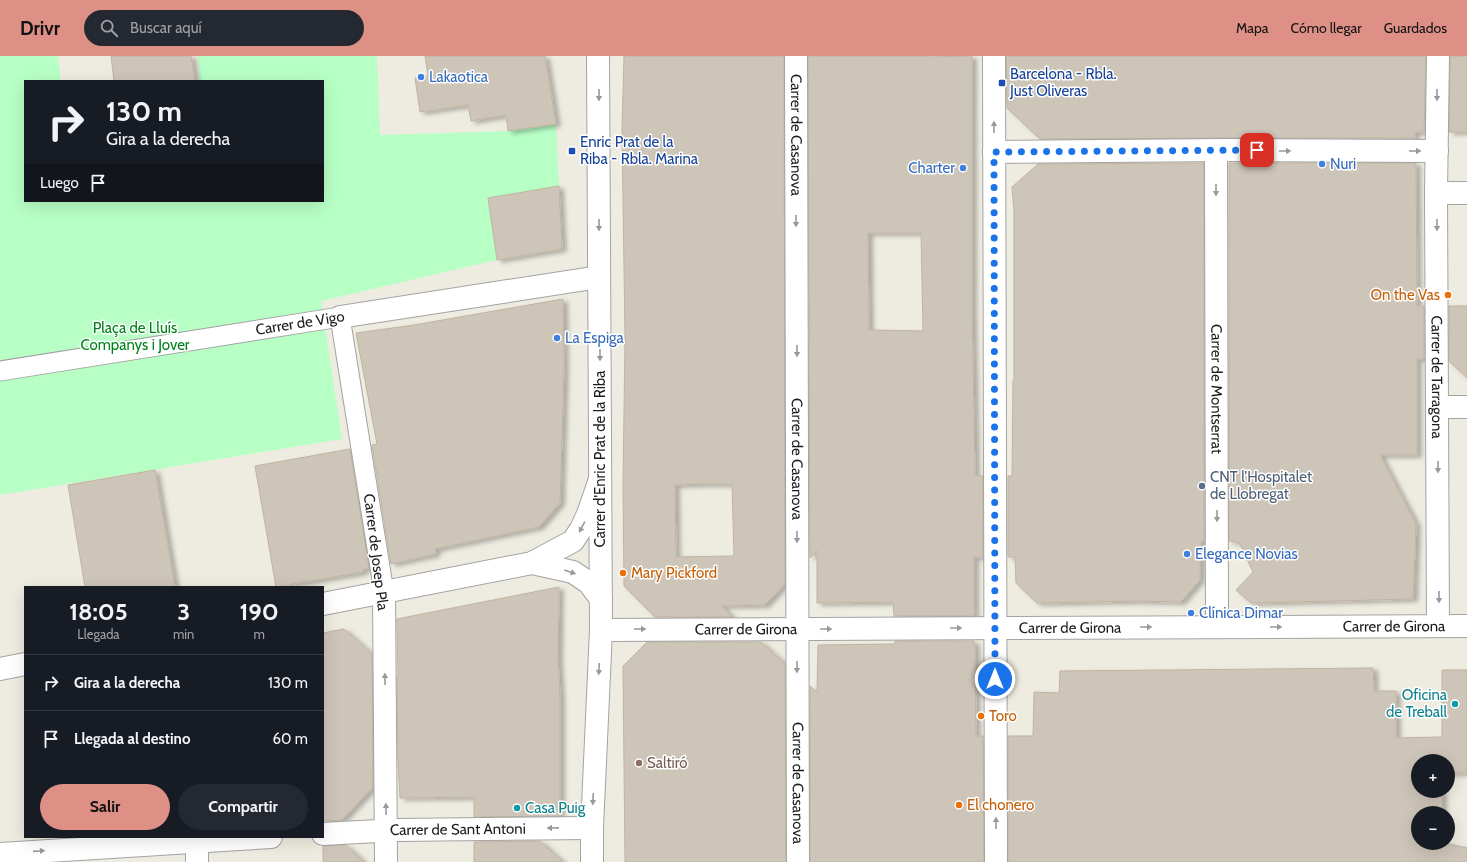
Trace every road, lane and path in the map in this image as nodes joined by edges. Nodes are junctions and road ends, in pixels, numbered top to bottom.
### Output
1 (598, 56) edge
2 (796, 56) edge
3 (994, 56) edge
4 (1438, 56) edge
5 (1216, 151) junction
6 (1437, 151) junction
7 (994, 152) junction
8 (1436, 193) junction
9 (1467, 193) edge
10 (599, 277) junction
11 (340, 317) junction
12 (0, 371) edge
13 (1467, 407) edge
14 (1438, 408) junction
15 (601, 478) junction
16 (532, 563) junction
17 (384, 592) junction
18 (601, 599) junction
19 (324, 604) edge
20 (1438, 626) junction
21 (1467, 626) edge
22 (1218, 627) junction
23 (995, 628) junction
24 (798, 629) junction
25 (601, 630) junction
26 (24, 664) edge
27 (0, 669) edge
28 (592, 828) junction
29 (386, 830) junction
30 (324, 834) edge
31 (264, 838) edge
32 (197, 847) edge
33 (0, 854) edge
34 (386, 862) edge
35 (592, 862) edge
36 (798, 862) edge
37 (996, 862) edge

1 -> 10 street, Carrer d'Enric Prat de la Riba
2 -> 24 street, Carrer de Casanova
7 -> 3 street
4 -> 6 street, Carrer de Tarragona
5 -> 6 street
5 - 7 street
5 -> 22 street, Carrer de Montserrat
6 - 8 street, Carrer de Tarragona
7 - 23 street
8 - 9 street
8 -> 14 street, Carrer de Tarragona
10 - 11 street, Carrer de Vigo
10 -> 15 street, Carrer d'Enric Prat de la Riba
11 - 12 street, Carrer de Vigo
11 - 17 street, Carrer de Josep Pla
13 - 14 street
14 -> 20 street, Carrer de Tarragona
15 -> 16 street
15 - 18 street, Carrer d'Enric Prat de la Riba
16 - 17 street
16 -> 18 street
17 - 19 street
29 -> 17 street, Carrer de Josep Pla
18 - 25 street, Carrer d'Enric Prat de la Riba
20 - 21 street, Carrer de Girona
22 -> 20 street, Carrer de Girona
23 -> 22 street, Carrer de Girona
24 -> 23 street, Carrer de Girona
37 -> 23 street
25 -> 24 street, Carrer de Girona
24 -> 36 street, Carrer de Casanova
25 -> 28 street, Carrer d'Enric Prat de la Riba
26 - 27 street
28 -> 29 street, Carrer de Sant Antoni
28 - 35 street, Carrer d'Enric Prat de la Riba
29 - 30 street, Carrer de Sant Antoni
29 - 34 street, Carrer de Josep Pla
31 - 32 street
33 -> 32 street

